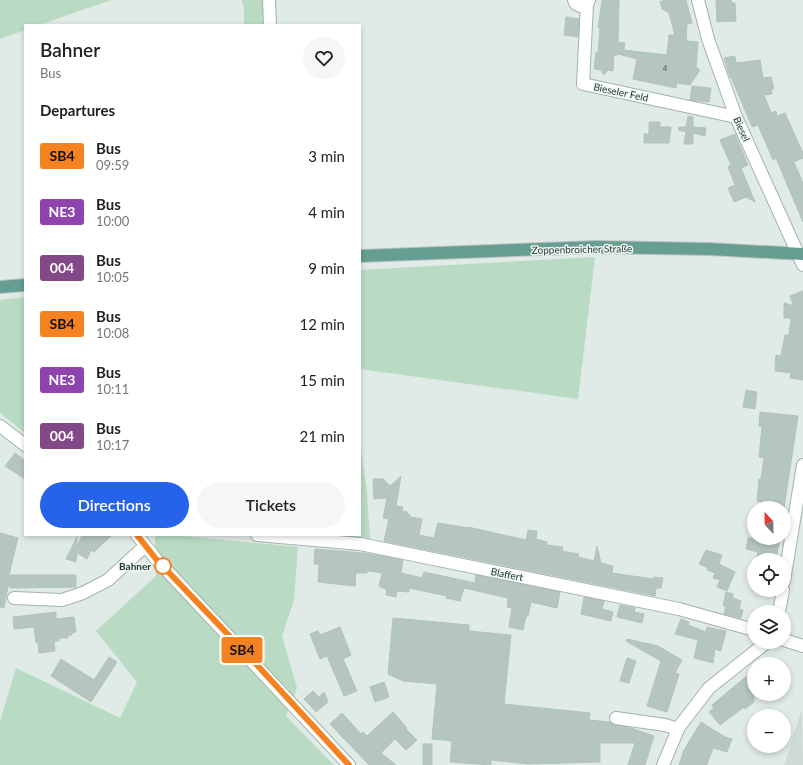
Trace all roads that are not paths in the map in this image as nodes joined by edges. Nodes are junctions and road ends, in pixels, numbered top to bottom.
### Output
1 (269, 0) edge
2 (574, 0) edge
3 (698, 0) edge
4 (588, 2) edge
5 (270, 24) edge
6 (736, 117) junction
7 (800, 254) edge
8 (361, 256) edge
9 (803, 266) edge
10 (24, 285) edge
11 (0, 287) edge
12 (0, 427) edge
13 (24, 444) edge
14 (803, 465) edge
15 (138, 536) edge
16 (268, 536) edge
17 (145, 546) junction
18 (789, 553) edge
19 (14, 598) dead end
20 (747, 628) edge
21 (791, 642) edge
22 (803, 646) edge
23 (758, 649) edge
24 (616, 718) dead end
25 (678, 729) junction
26 (349, 765) edge
27 (663, 765) edge

1 - 5 street
2 - 4 street, Bieseler Feld
3 - 6 street, Biesel
4 - 6 street, Bieseler Feld
6 - 7 street, Biesel
7 - 8 main road, Zoppenbroicher Straße
7 - 9 street
10 - 11 main road
12 - 13 street
14 - 18 street
15 - 17 street
16 - 20 street, Blaffert
17 - 19 street
17 - 26 street
21 - 22 street
23 - 25 street
24 - 25 street
25 - 27 street

